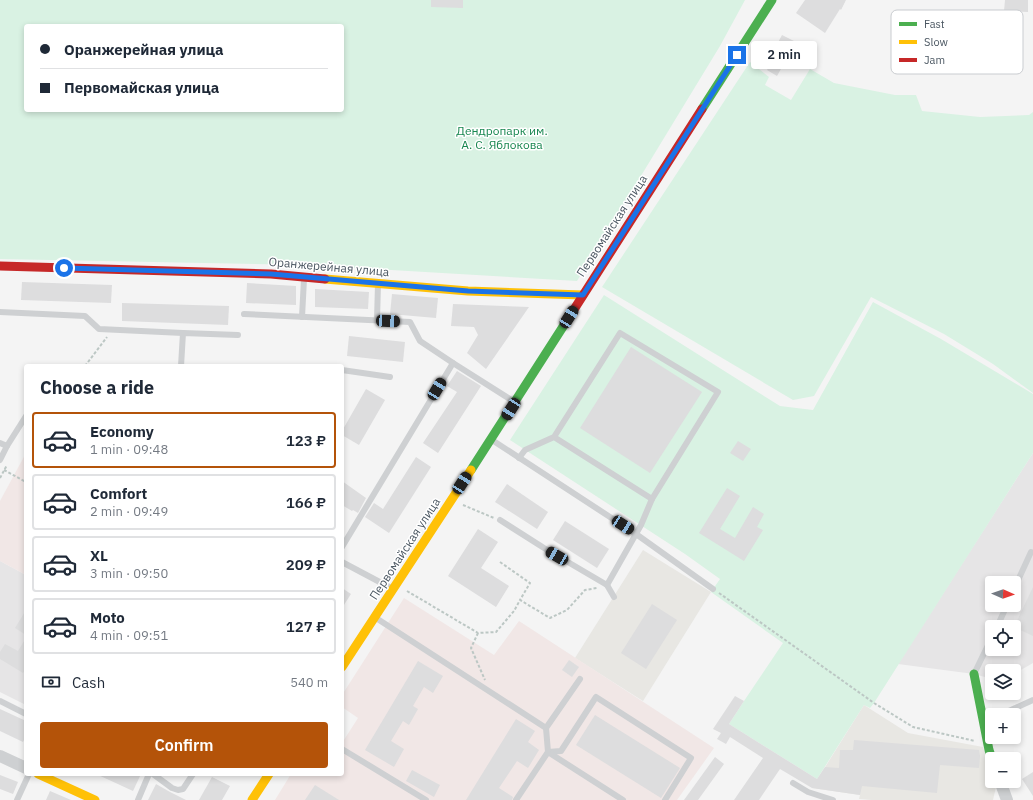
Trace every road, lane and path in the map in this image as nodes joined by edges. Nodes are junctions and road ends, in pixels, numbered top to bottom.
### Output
1 (772, 0) edge
2 (0, 266) edge
3 (304, 277) junction
4 (378, 283) junction
5 (583, 295) junction
6 (0, 312) edge
7 (244, 314) dead end
8 (302, 317) junction
9 (377, 320) junction
10 (112, 329) junction
11 (183, 333) junction
12 (238, 335) dead end
13 (453, 363) junction
14 (86, 364) edge
15 (181, 364) edge
16 (344, 370) edge
17 (390, 377) dead end
18 (515, 402) junction
19 (24, 419) edge
20 (554, 436) junction
21 (491, 439) junction
22 (0, 442) edge
23 (7, 446) junction
24 (519, 458) junction
25 (0, 460) edge
26 (4, 470) dead end
27 (24, 481) edge
28 (652, 499) junction
29 (448, 505) junction
30 (500, 520) joint
31 (636, 534) junction
32 (344, 544) edge
33 (1031, 552) dead end
34 (500, 562) dead end
35 (344, 563) edge
36 (1020, 576) edge
37 (607, 585) junction
38 (393, 589) junction
39 (713, 589) joint
40 (406, 590) dead end
41 (614, 597) dead end
42 (520, 600) junction
43 (375, 617) junction
44 (478, 633) junction
45 (985, 651) edge
46 (344, 664) edge
47 (974, 674) joint
48 (580, 679) dead end
49 (491, 692) junction
50 (1033, 700) edge
51 (0, 701) edge
52 (1015, 708) edge
53 (24, 713) edge
54 (985, 717) edge
55 (546, 728) junction
56 (985, 743) edge
57 (988, 744) edge
58 (344, 750) edge
59 (548, 752) junction
60 (990, 752) edge
61 (0, 756) edge
62 (24, 767) edge
63 (24, 775) edge
64 (42, 776) edge
65 (148, 776) edge
66 (156, 776) edge
67 (192, 776) edge
68 (268, 776) edge
69 (793, 783) dead end
70 (1003, 788) edge
71 (17, 800) edge
72 (95, 800) edge
73 (138, 800) edge
74 (252, 800) edge
75 (426, 800) edge
76 (516, 800) edge
77 (623, 800) edge
78 (666, 800) edge
79 (833, 800) edge
80 (1007, 800) edge

1 - 5 main road, Первомайская улица
2 - 3 main road, Оранжерейная улица
3 - 4 main road, Оранжерейная улица
3 - 8 lane
4 - 5 main road, Оранжерейная улица
4 - 9 lane
5 - 18 main road, Первомайская улица
6 - 10 lane
7 - 8 lane
8 - 9 lane
9 - 13 lane
10 - 11 lane
10 - 14 path
11 - 12 lane
11 - 15 lane
13 - 18 lane
13 - 32 lane
16 - 17 lane
18 - 21 main road, Первомайская улица
19 - 23 lane
20 - 24 lane
20 - 28 lane
20 - 28 lane
21 - 24 lane
21 - 29 main road, Первомайская улица
22 - 23 lane
23 - 25 lane
24 - 31 lane
26 - 27 path
28 - 31 lane
29 - 30 path
29 - 38 main road, Первомайская улица
30 - 37 lane
31 - 37 lane
31 - 39 lane
33 - 36 lane
34 - 42 path
35 - 38 lane
37 - 41 lane
37 - 42 path
38 - 43 main road, Первомайская улица
39 - 56 path
40 - 44 path
42 - 44 path
43 - 46 main road, Первомайская улица
43 - 49 lane
44 - 49 path
45 - 47 lane
47 - 54 main road
48 - 55 lane
49 - 55 lane
50 - 52 lane
51 - 53 lane
55 - 59 lane
57 - 60 main road
58 - 75 lane
59 - 76 lane
59 - 77 lane
59 - 78 lane
61 - 62 street
63 - 71 lane
64 - 72 main road
65 - 73 lane
66 - 67 lane
68 - 74 main road
69 - 79 lane
70 - 80 street

